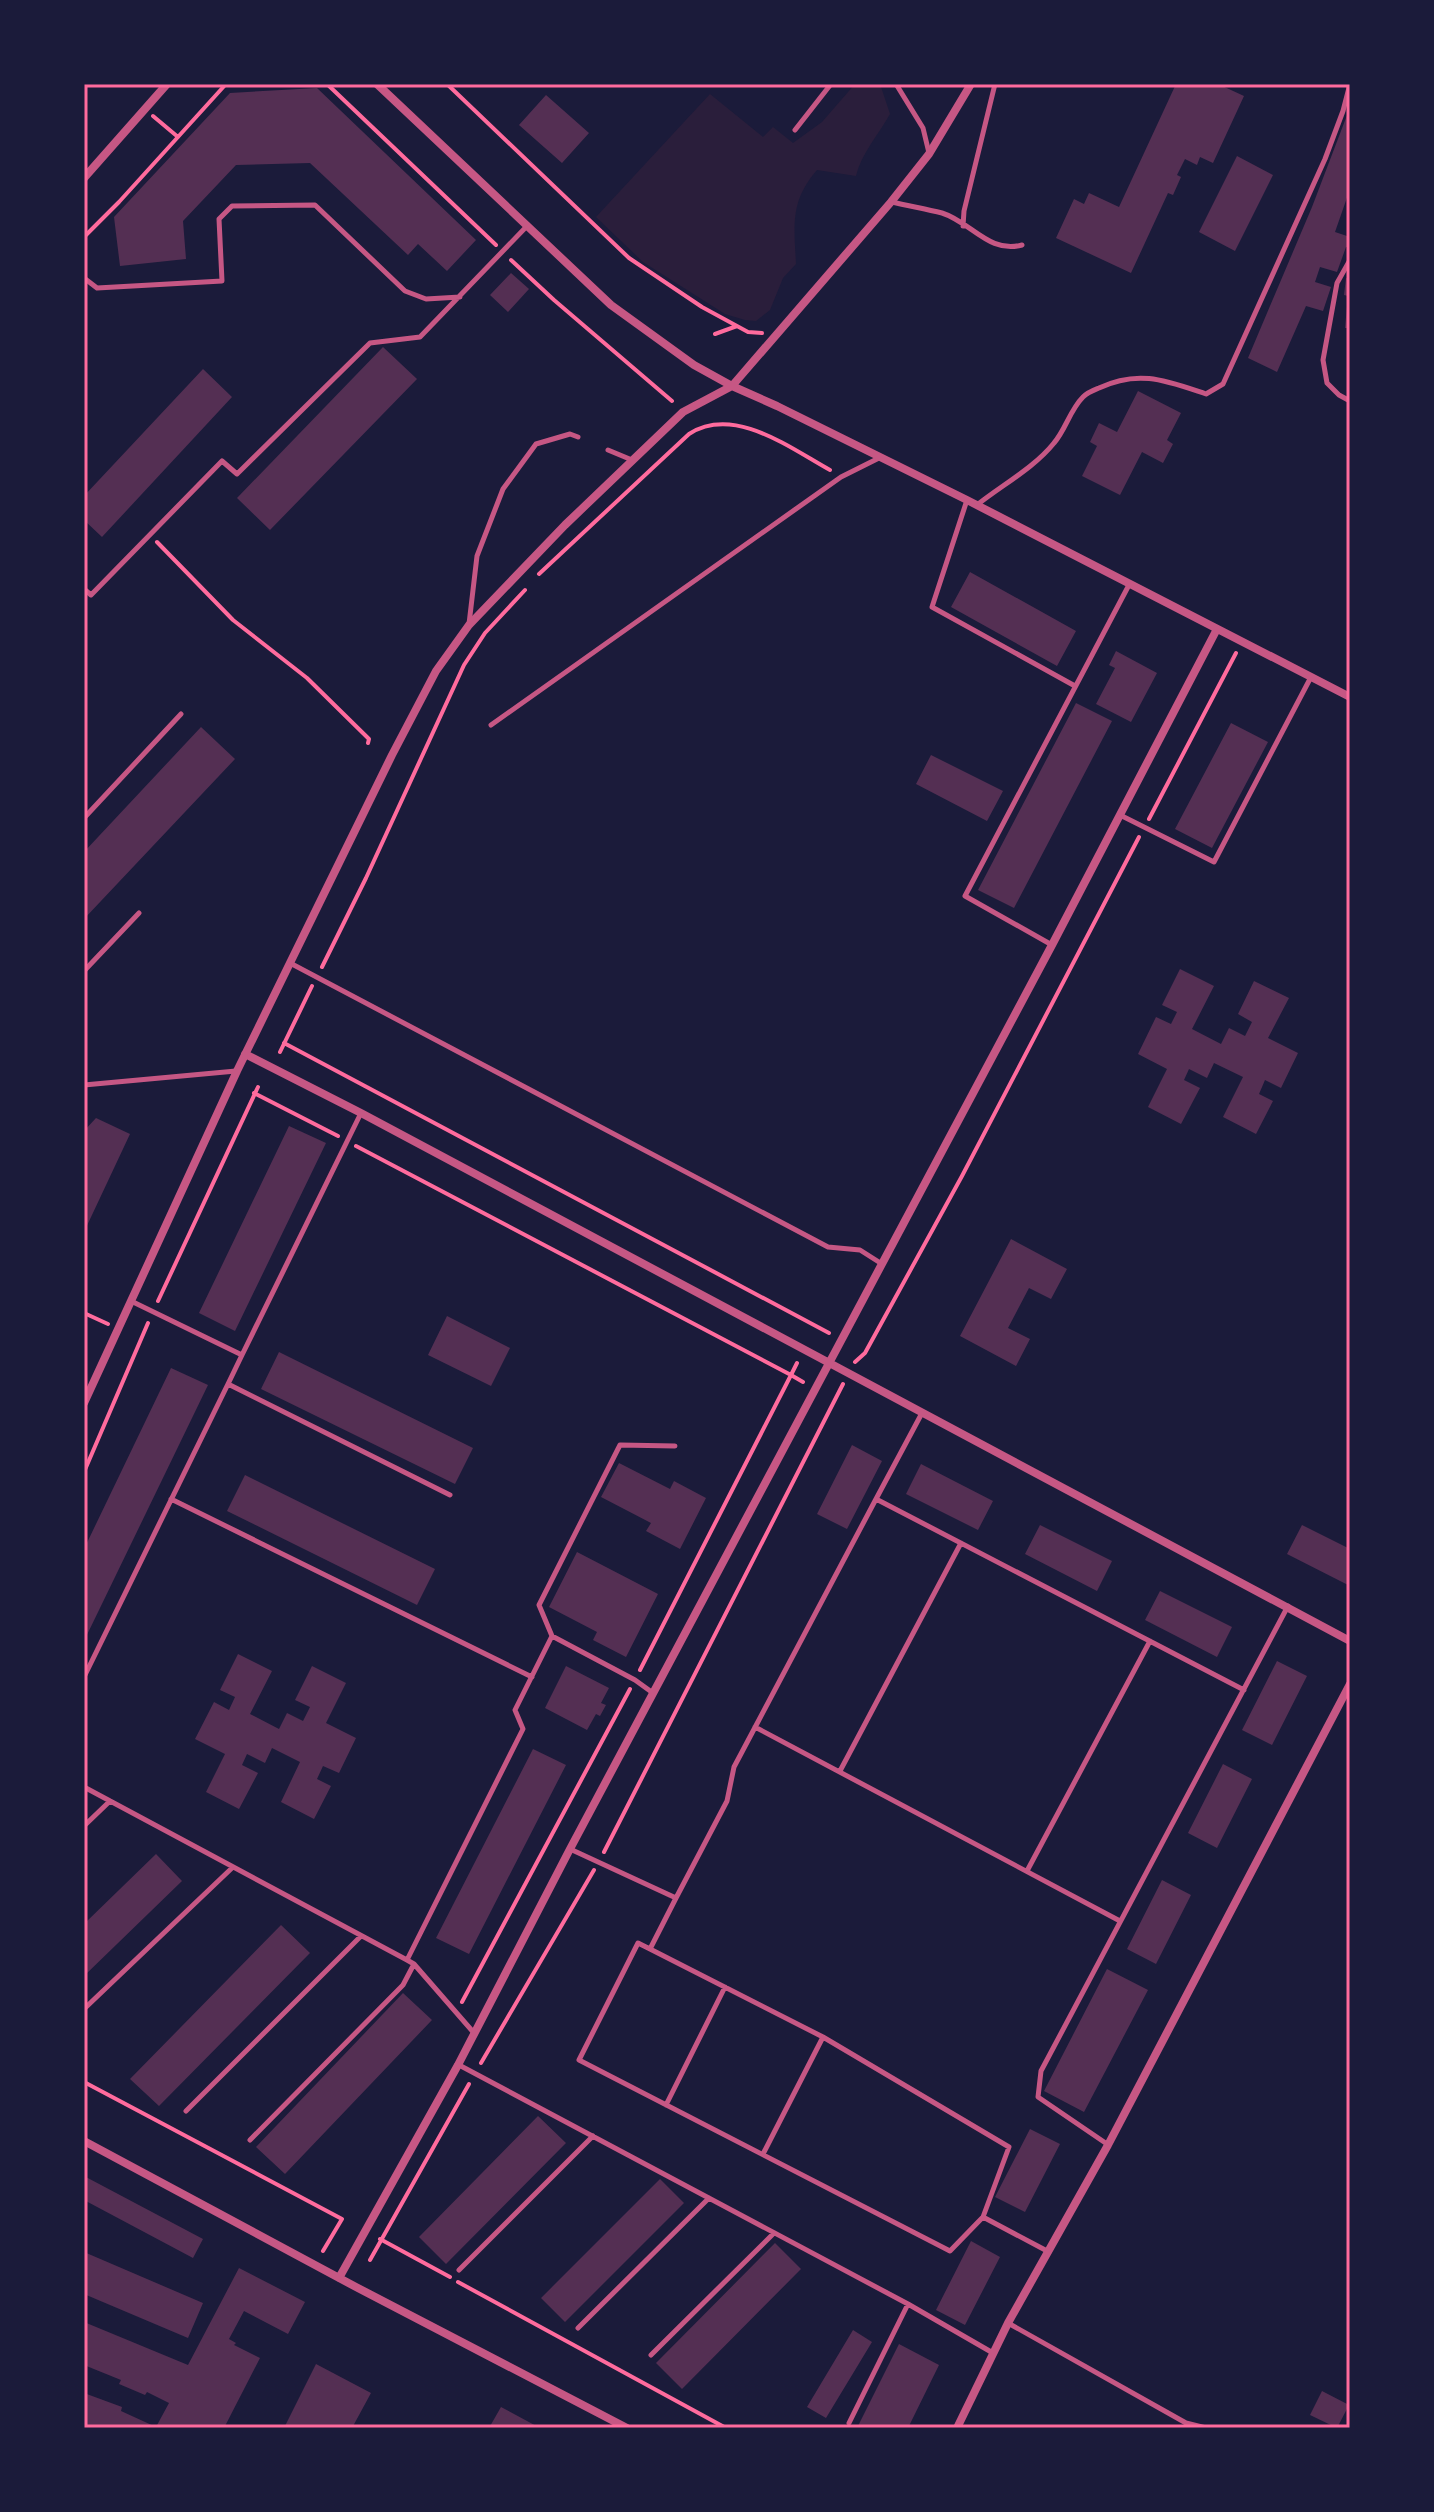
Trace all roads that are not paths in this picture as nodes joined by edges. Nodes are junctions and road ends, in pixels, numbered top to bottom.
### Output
1 (167, 84) edge
2 (377, 84) edge
3 (831, 84) edge
4 (896, 84) edge
5 (971, 84) edge
6 (995, 84) edge
7 (1350, 84) edge
8 (795, 130) dead end
9 (929, 154) junction
10 (84, 178) edge
11 (891, 202) junction
12 (528, 225) junction
13 (963, 226) junction
14 (1022, 245) dead end
15 (1350, 260) edge
16 (84, 278) edge
17 (461, 296) junction
18 (732, 386) junction
19 (1350, 401) edge
20 (578, 437) dead end
21 (608, 450) dead end
22 (880, 458) junction
23 (633, 460) junction
24 (967, 500) junction
25 (977, 505) junction
26 (1130, 582) junction
27 (84, 589) edge
28 (469, 625) junction
29 (1217, 629) junction
30 (1311, 676) junction
31 (1075, 686) junction
32 (1350, 697) edge
33 (181, 714) dead end
34 (491, 725) dead end
35 (1120, 815) junction
36 (84, 818) edge
37 (139, 913) dead end
38 (1052, 945) junction
39 (290, 963) junction
40 (84, 971) edge
41 (245, 1054) junction
42 (237, 1071) junction
43 (84, 1085) edge
44 (361, 1113) junction
45 (883, 1264) junction
46 (130, 1300) junction
47 (242, 1355) junction
48 (829, 1363) junction
49 (228, 1384) junction
50 (84, 1403) edge
51 (922, 1413) junction
52 (675, 1446) dead end
53 (450, 1495) dead end
54 (171, 1499) junction
55 (876, 1499) junction
56 (961, 1543) junction
57 (1288, 1606) junction
58 (552, 1636) junction
59 (1150, 1641) junction
60 (1350, 1641) edge
61 (84, 1677) edge
62 (532, 1677) junction
63 (1350, 1684) edge
64 (1244, 1690) junction
65 (654, 1694) junction
66 (755, 1727) junction
67 (840, 1771) junction
68 (84, 1787) edge
69 (110, 1801) junction
70 (84, 1826) edge
71 (570, 1849) junction
72 (233, 1867) junction
73 (1027, 1871) junction
74 (676, 1898) junction
75 (1120, 1921) junction
76 (361, 1935) junction
77 (650, 1949) junction
78 (407, 1960) junction
79 (414, 1964) junction
80 (725, 1987) junction
81 (84, 2009) edge
82 (474, 2033) junction
83 (823, 2037) junction
84 (458, 2065) junction
85 (666, 2105) junction
86 (186, 2111) dead end
87 (593, 2136) junction
88 (250, 2140) dead end
89 (84, 2141) edge
90 (1108, 2145) junction
91 (763, 2154) junction
92 (709, 2198) junction
93 (983, 2217) junction
94 (774, 2233) junction
95 (1049, 2252) junction
96 (459, 2270) dead end
97 (339, 2278) junction
98 (908, 2304) junction
99 (1008, 2323) junction
100 (578, 2328) dead end
101 (993, 2353) junction
102 (651, 2355) dead end
103 (849, 2423) dead end
104 (627, 2428) edge
105 (957, 2428) edge
106 (1206, 2428) edge

1 - 10 street
2 - 12 street
3 - 8 lane
4 - 9 lane
5 - 9 street
6 - 13 lane
7 - 25 lane
9 - 11 street
11 - 13 lane
11 - 18 street
12 - 17 lane
12 - 18 street
13 - 14 lane
15 - 19 lane
16 - 17 lane
17 - 27 lane
18 - 22 street
18 - 23 street
20 - 28 lane
21 - 23 lane
22 - 24 street
22 - 34 lane
23 - 28 street
24 - 25 street
24 - 31 lane
25 - 26 street
26 - 29 street
26 - 31 lane
28 - 39 street
29 - 30 street
29 - 35 street
30 - 32 street
30 - 35 lane
31 - 38 lane
33 - 36 lane
35 - 38 street
37 - 40 lane
38 - 45 street
39 - 41 street
39 - 45 lane
41 - 42 street
41 - 44 street
42 - 43 lane
42 - 46 street
44 - 47 lane
44 - 48 street
45 - 48 street
46 - 47 lane
46 - 50 street
47 - 49 lane
48 - 51 street
48 - 65 street
49 - 53 lane
49 - 54 lane
51 - 55 lane
51 - 57 street
52 - 58 lane
54 - 61 lane
54 - 62 lane
55 - 56 lane
55 - 66 lane
56 - 59 lane
56 - 67 lane
57 - 60 street
57 - 64 lane
58 - 62 lane
58 - 65 lane
59 - 64 lane
59 - 73 lane
62 - 78 lane
63 - 90 street
64 - 75 lane
65 - 71 street
66 - 67 lane
66 - 74 lane
67 - 73 lane
68 - 69 lane
69 - 70 lane
69 - 72 lane
71 - 74 lane
71 - 82 street
72 - 76 lane
72 - 81 lane
73 - 75 lane
74 - 77 lane
75 - 90 lane
76 - 78 lane
76 - 86 lane
77 - 80 lane
77 - 85 lane
78 - 79 lane
79 - 82 lane
79 - 88 lane
80 - 83 lane
80 - 85 lane
82 - 84 street
83 - 91 lane
83 - 93 lane
84 - 87 lane
84 - 97 street
85 - 91 lane
87 - 92 lane
87 - 96 lane
89 - 97 street
90 - 95 street
91 - 93 lane
92 - 94 lane
92 - 100 lane
93 - 95 lane
94 - 98 lane
94 - 102 lane
95 - 99 street
97 - 104 street
98 - 101 lane
98 - 103 lane
99 - 101 street
99 - 106 lane
101 - 105 street

